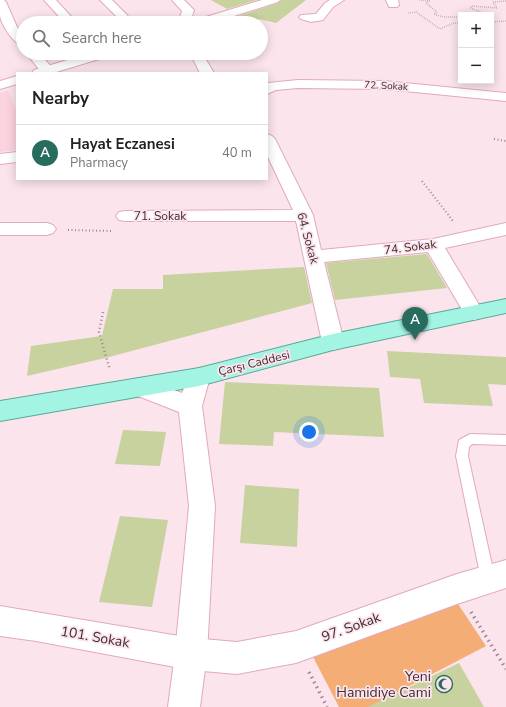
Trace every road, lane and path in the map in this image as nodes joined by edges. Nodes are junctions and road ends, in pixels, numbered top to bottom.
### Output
1 (50, 0) edge
2 (106, 0) edge
3 (178, 0) edge
4 (274, 0) edge
5 (338, 0) edge
6 (419, 0) edge
7 (506, 1) edge
8 (0, 2) edge
9 (392, 2) edge
10 (481, 12) edge
11 (65, 16) edge
12 (121, 16) edge
13 (186, 16) edge
14 (223, 16) edge
15 (458, 17) edge
16 (494, 22) edge
17 (506, 22) edge
18 (458, 23) edge
19 (297, 26) dead end
20 (16, 34) edge
21 (36, 60) edge
22 (81, 60) edge
23 (200, 60) edge
24 (43, 72) edge
25 (206, 72) edge
26 (16, 80) edge
27 (0, 85) edge
28 (268, 89) edge
29 (506, 98) edge
30 (494, 139) dead end
31 (268, 141) edge
32 (506, 141) edge
33 (16, 156) edge
34 (0, 159) edge
35 (422, 180) dead end
36 (304, 215) junction
37 (125, 216) joint
38 (0, 229) edge
39 (47, 229) joint
40 (506, 229) edge
41 (465, 238) junction
42 (433, 245) junction
43 (313, 257) junction
44 (506, 306) edge
45 (103, 312) dead end
46 (474, 313) junction
47 (333, 342) junction
48 (107, 357) dead end
49 (199, 377) junction
50 (141, 387) junction
51 (190, 406) junction
52 (0, 411) edge
53 (506, 440) edge
54 (497, 576) edge
55 (457, 589) junction
56 (0, 621) edge
57 (296, 647) junction
58 (191, 654) junction
59 (506, 669) edge
60 (184, 707) edge
61 (327, 707) edge

1 - 11 street
2 - 12 street
3 - 13 street
4 - 14 street
5 - 19 street
6 - 15 path
7 - 10 path
8 - 20 street
9 - 18 path
16 - 17 path
21 - 24 street
22 - 24 street
23 - 25 street
26 - 27 street
28 - 29 street, 72. Sokak
30 - 32 path
31 - 36 street, 64. Sokak
33 - 34 street
35 - 41 path
36 - 37 street, 71. Sokak
36 - 43 street, 64. Sokak
37 - 39 path, 71. Sokak
38 - 39 street
40 - 41 street, 74. Sokak
41 - 42 street, 74. Sokak
42 - 43 street, 74. Sokak
42 - 46 street
43 - 47 street, 64. Sokak
44 - 46 main road, Çarşı Caddesi
45 - 48 path
46 - 47 main road, Çarşı Caddesi
47 - 49 main road, Çarşı Caddesi
49 - 50 main road, Çarşı Caddesi
49 - 51 street
50 - 51 street
50 - 52 main road, Çarşı Caddesi
51 - 58 street
53 - 54 lane
54 - 55 street, 97. Sokak
55 - 57 street, 97. Sokak
55 - 59 path
56 - 58 street, 101. Sokak
57 - 58 street, 97. Sokak
57 - 61 path
58 - 60 street

